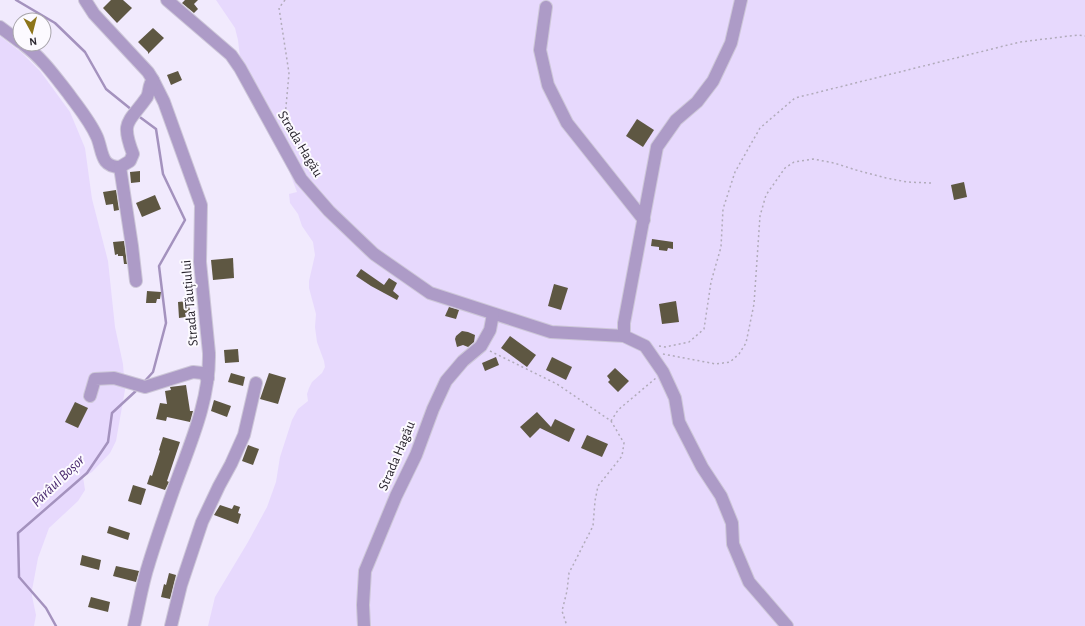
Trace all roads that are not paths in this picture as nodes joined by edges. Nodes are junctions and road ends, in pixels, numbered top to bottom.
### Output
1 (85, 0) edge
2 (167, 0) edge
3 (741, 0) edge
4 (546, 7) dead end
5 (0, 27) edge
6 (12, 36) edge
7 (34, 52) edge
8 (153, 80) junction
9 (120, 168) junction
10 (644, 220) junction
11 (136, 281) dead end
12 (493, 314) junction
13 (624, 336) junction
14 (208, 378) junction
15 (256, 383) dead end
16 (90, 396) dead end
17 (134, 626) edge
18 (171, 626) edge
19 (364, 626) edge
20 (787, 626) edge

1 - 8 street, Strada Tăuțiului
2 - 12 street, Strada Hagău
3 - 10 street
4 - 10 street
5 - 6 street
7 - 9 street
8 - 9 street
8 - 14 street, Strada Tăuțiului
9 - 11 street
10 - 13 street
12 - 13 street, Strada Hagău
12 - 19 street, Strada Hagău
13 - 20 street
14 - 16 street
14 - 17 street, Strada Tăuțiului
15 - 18 street

